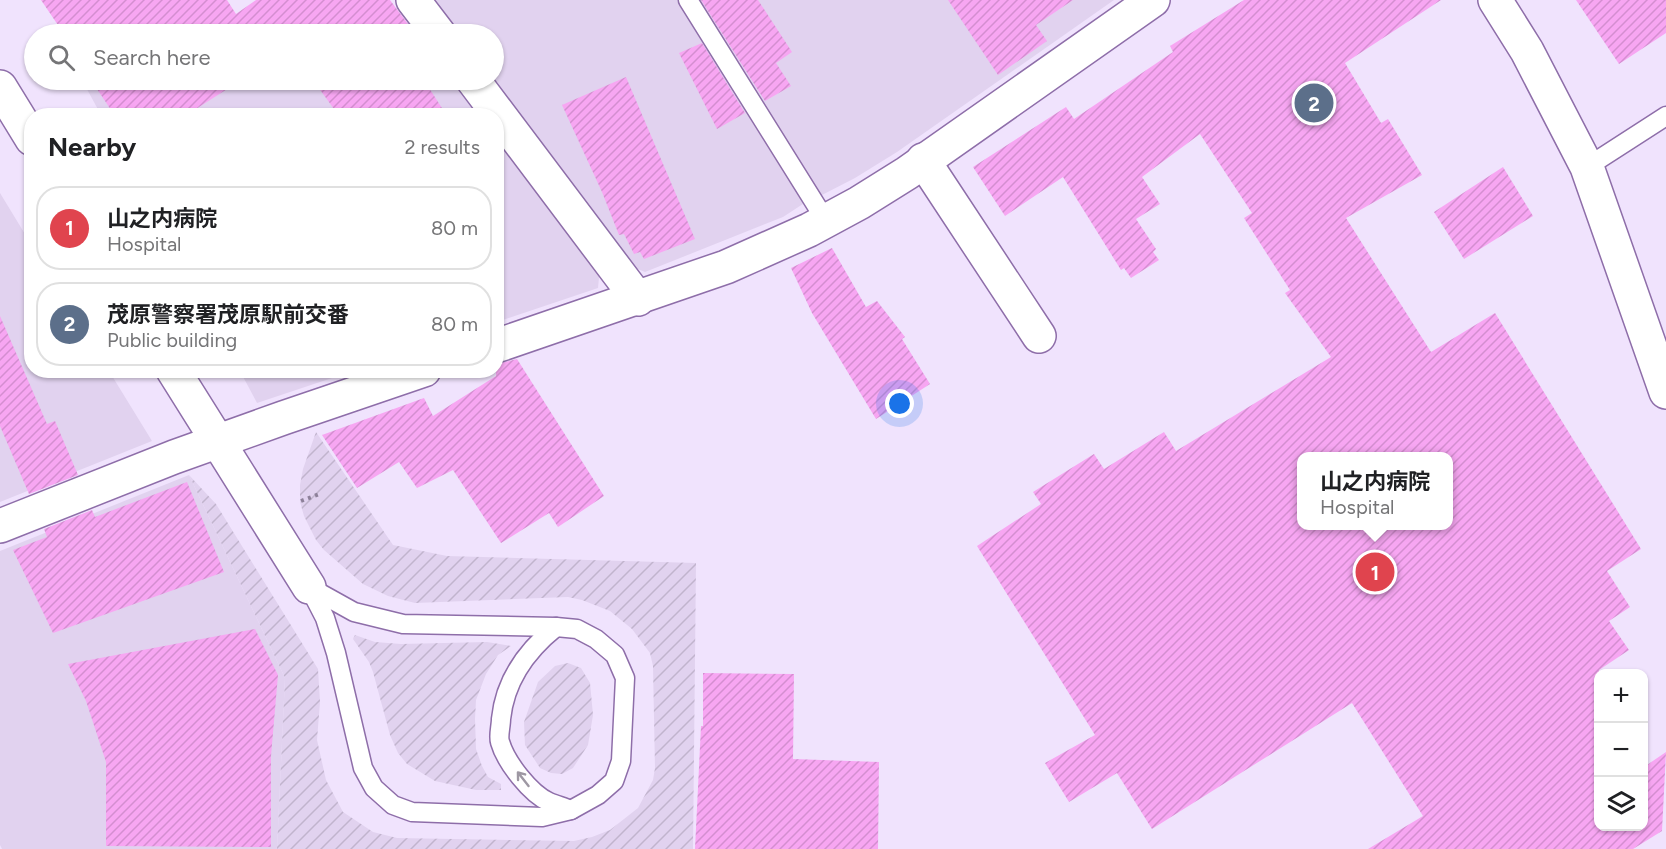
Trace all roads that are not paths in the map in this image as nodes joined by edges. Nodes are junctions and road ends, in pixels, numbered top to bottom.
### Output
1 (413, 0) edge
2 (688, 0) edge
3 (1153, 0) edge
4 (1495, 0) edge
5 (431, 24) edge
6 (0, 87) edge
7 (481, 90) edge
8 (494, 108) edge
9 (1666, 116) edge
10 (504, 121) edge
11 (24, 126) edge
12 (923, 160) junction
13 (1587, 167) junction
14 (826, 221) junction
15 (638, 298) junction
16 (1039, 336) dead end
17 (504, 343) edge
18 (178, 378) edge
19 (400, 378) edge
20 (1666, 392) edge
21 (217, 443) junction
22 (0, 526) edge
23 (309, 587) junction
24 (556, 627) junction
25 (572, 810) junction

1 - 5 street
2 - 14 lane
3 - 12 street
4 - 13 street
6 - 11 street
7 - 8 street
9 - 13 lane
10 - 15 street
12 - 14 street
12 - 16 street
13 - 20 street
14 - 15 street
15 - 17 street
18 - 21 street
19 - 21 street
21 - 22 street
21 - 23 street
23 - 24 lane
23 - 25 lane
25 -> 24 lane
24 - 25 lane

